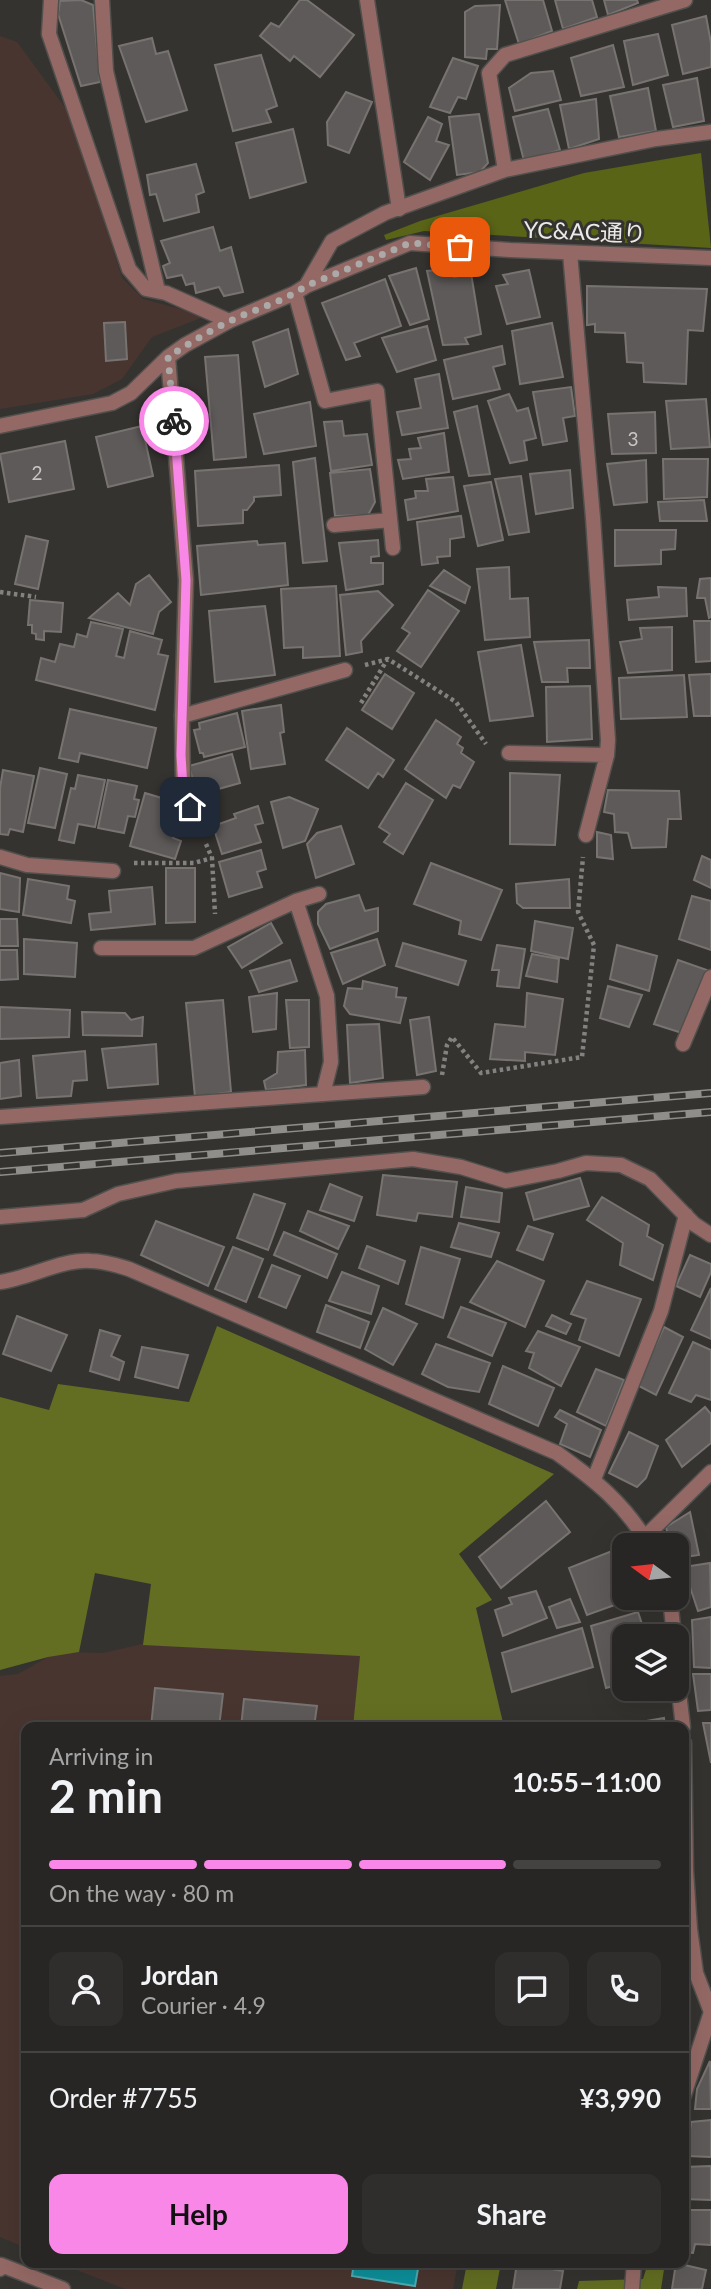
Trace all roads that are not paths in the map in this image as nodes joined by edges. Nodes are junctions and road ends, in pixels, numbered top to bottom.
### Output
1 (51, 0) edge
2 (102, 0) edge
3 (368, 0) edge
4 (685, 0) edge
5 (711, 132) edge
6 (505, 170) junction
7 (399, 209) junction
8 (570, 253) junction
9 (711, 258) edge
10 (300, 290) junction
11 (158, 291) junction
12 (229, 321) junction
13 (168, 357) junction
14 (0, 426) edge
15 (390, 520) junction
16 (334, 525) dead end
17 (393, 548) dead end
18 (345, 670) road end
19 (182, 716) junction
20 (509, 753) dead end
21 (607, 755) junction
22 (196, 825) road end
23 (586, 835) road end
24 (0, 857) edge
25 (113, 871) road end
26 (319, 894) dead end
27 (296, 901) junction
28 (101, 948) dead end
29 (711, 977) edge
30 (684, 1044) dead end
31 (423, 1087) road end
32 (323, 1094) junction
33 (0, 1117) edge
34 (686, 1215) junction
35 (0, 1217) edge
36 (711, 1235) edge
37 (0, 1282) edge
38 (711, 1472) edge
39 (594, 1479) junction
40 (641, 1533) edge
41 (654, 1533) edge
42 (680, 1701) edge
43 (682, 1722) edge
44 (689, 1914) edge
45 (711, 2012) edge
46 (689, 2080) edge
47 (0, 2266) edge
48 (634, 2268) edge
49 (63, 2289) edge
50 (632, 2289) edge

1 - 11 street
2 - 11 street
3 - 7 street
4 - 6 street
5 - 6 street
6 - 7 street
7 - 10 street
8 - 9 street, YC&AC通り
8 - 10 street, YC&AC通り
8 - 21 street
10 - 12 street, YC&AC通り
10 - 15 street
11 - 12 street
12 - 13 street, YC&AC通り
13 - 14 street, YC&AC通り
13 - 19 street
15 - 16 street
15 - 17 street
18 - 19 street
19 - 22 street
20 - 21 street
21 - 23 street
24 - 25 street
26 - 27 street
27 - 28 street
27 - 32 street
29 - 30 street
31 - 32 street
32 - 33 street
34 - 35 street
34 - 36 street
34 - 39 street
37 - 39 street
38 - 41 street
39 - 40 street
42 - 43 street
44 - 45 street
45 - 46 street
47 - 49 street
48 - 50 street

